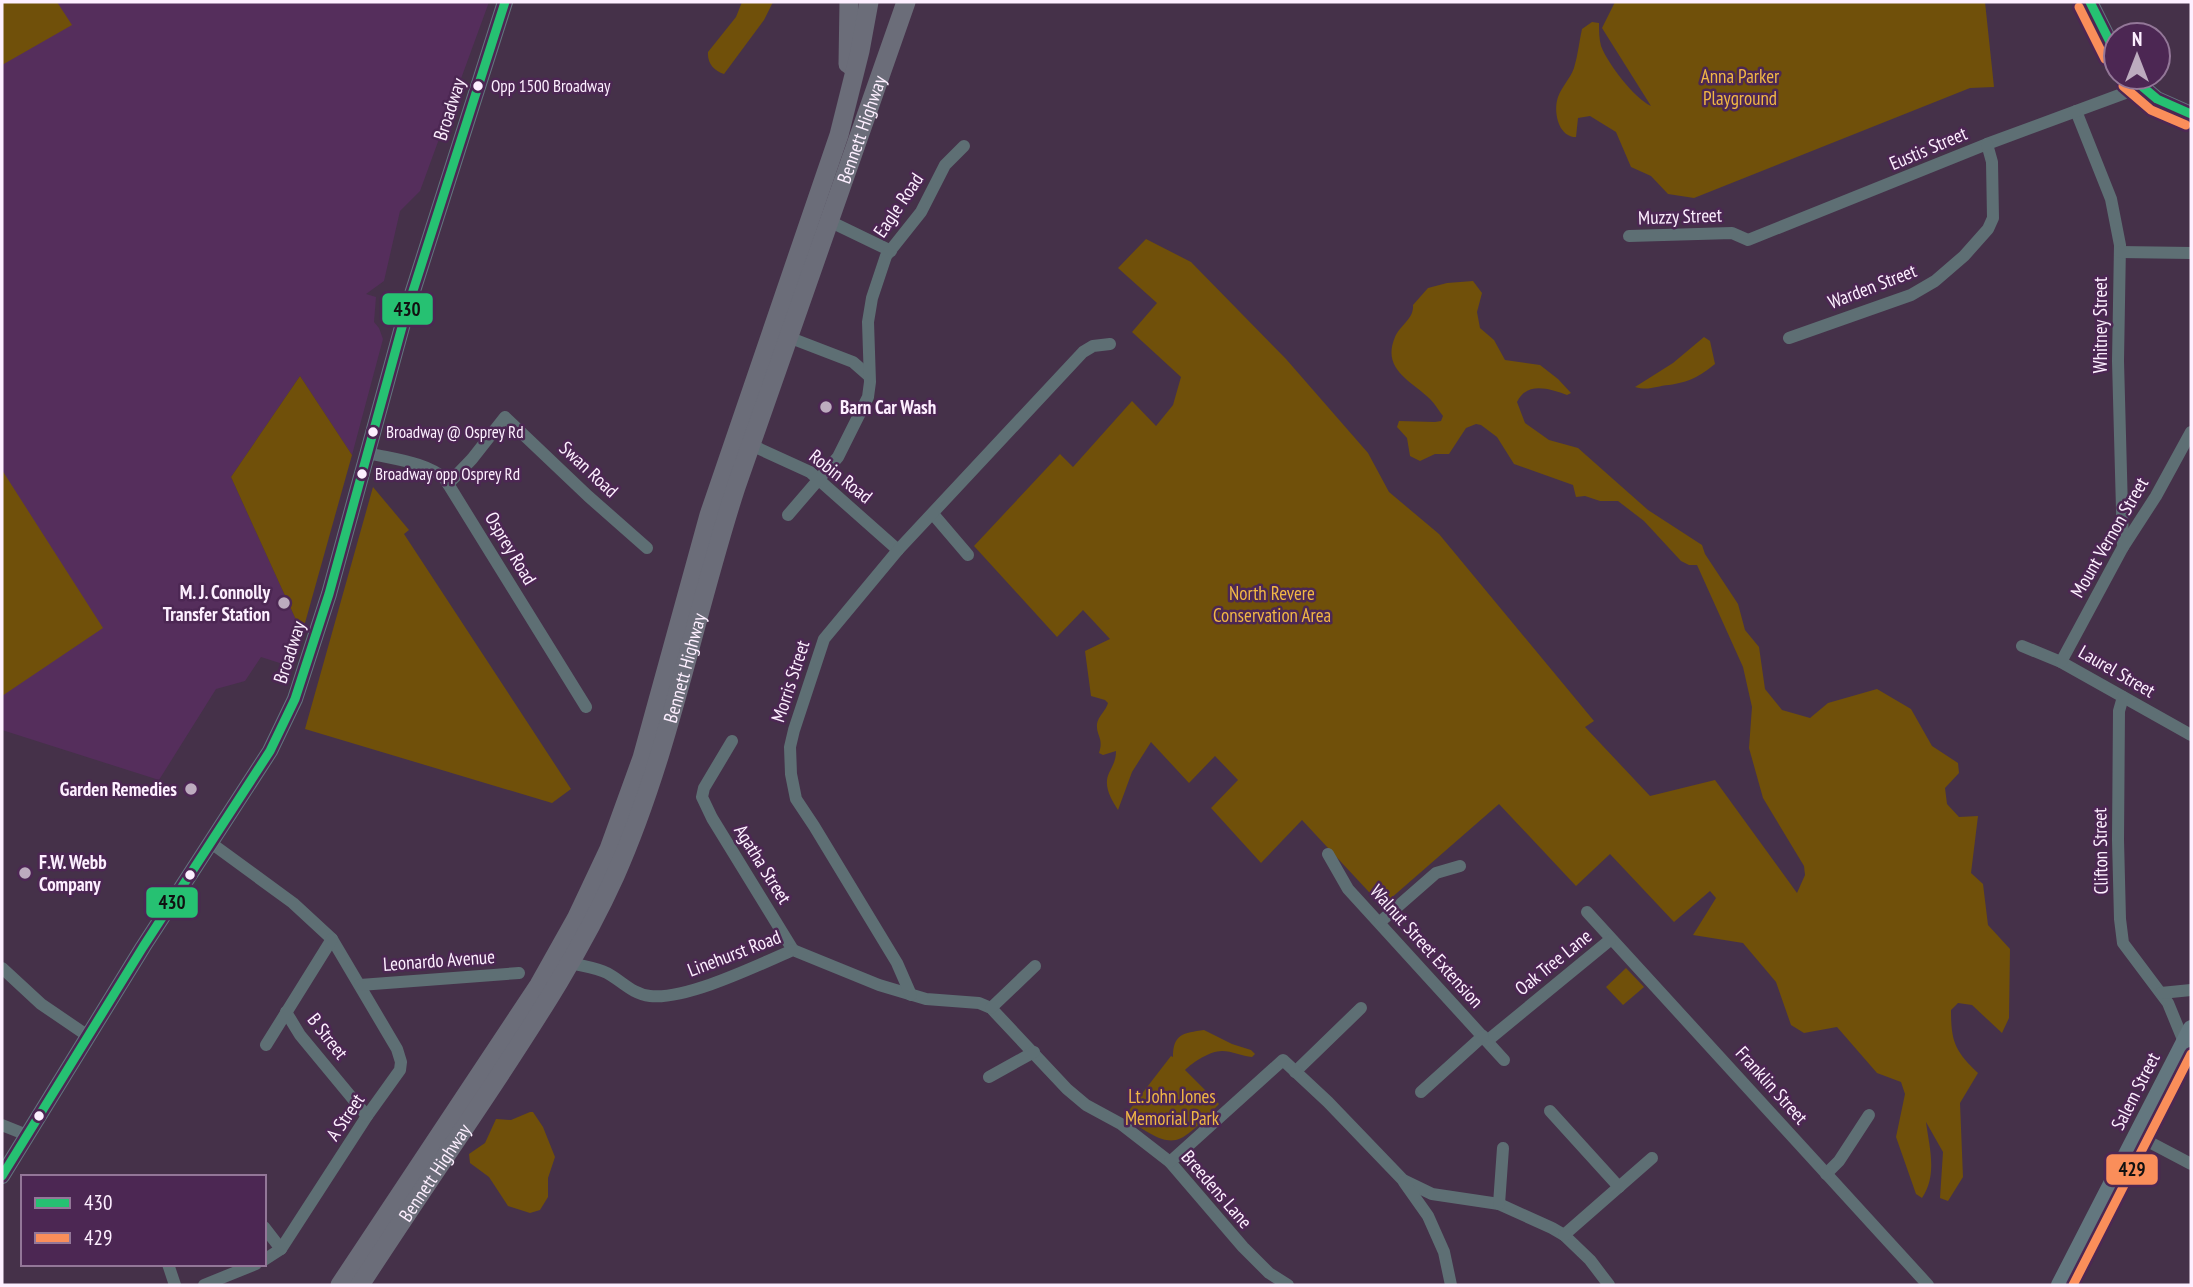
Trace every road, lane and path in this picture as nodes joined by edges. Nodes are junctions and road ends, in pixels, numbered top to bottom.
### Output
1 (505, 2) edge
2 (849, 2) edge
3 (869, 2) edge
4 (906, 2) edge
5 (2090, 2) edge
6 (2102, 26) edge
7 (2127, 91) edge
8 (2148, 91) edge
9 (847, 109) junction
10 (2076, 111) junction
11 (2191, 114) edge
12 (1987, 144) junction
13 (964, 146) dead end
14 (829, 221) junction
15 (1732, 233) joint
16 (1629, 236) dead end
17 (891, 251) junction
18 (2120, 252) junction
19 (2191, 253) edge
20 (788, 337) junction
21 (1790, 338) dead end
22 (1110, 344) dead end
23 (869, 376) junction
24 (2191, 432) edge
25 (751, 445) junction
26 (368, 453) junction
27 (820, 480) junction
28 (448, 484) junction
29 (933, 514) junction
30 (788, 515) dead end
31 (2123, 547) junction
32 (647, 548) dead end
33 (898, 550) junction
34 (968, 555) dead end
35 (2022, 646) dead end
36 (2062, 662) junction
37 (2123, 697) junction
38 (586, 707) dead end
39 (2190, 730) edge
40 (732, 741) dead end
41 (211, 843) junction
42 (1328, 854) dead end
43 (1460, 866) dead end
44 (1587, 912) dead end
45 (1380, 922) junction
46 (332, 939) junction
47 (1611, 940) junction
48 (793, 950) junction
49 (570, 963) junction
50 (1035, 966) dead end
51 (2, 968) edge
52 (519, 973) dead end
53 (360, 985) junction
54 (2191, 990) edge
55 (2161, 993) junction
56 (911, 995) junction
57 (991, 1008) junction
58 (1361, 1008) dead end
59 (286, 1012) junction
60 (2187, 1035) edge
61 (88, 1036) junction
62 (1485, 1039) junction
63 (266, 1045) dead end
64 (1034, 1052) junction
65 (1504, 1060) dead end
66 (1295, 1072) junction
67 (989, 1077) dead end
68 (1421, 1092) dead end
69 (1550, 1111) dead end
70 (1868, 1115) dead end
71 (367, 1116) junction
72 (2, 1125) edge
73 (27, 1135) junction
74 (2136, 1136) junction
75 (1503, 1148) dead end
76 (1652, 1158) dead end
77 (1170, 1162) junction
78 (2191, 1164) edge
79 (1826, 1174) junction
80 (2, 1176) edge
81 (1403, 1181) junction
82 (1619, 1187) junction
83 (1499, 1204) junction
84 (266, 1230) edge
85 (1564, 1235) junction
86 (281, 1249) junction
87 (266, 1259) edge
88 (169, 1266) edge
89 (251, 1266) edge
90 (175, 1285) edge
91 (204, 1285) edge
92 (340, 1285) edge
93 (360, 1285) edge
94 (1288, 1285) edge
95 (1451, 1285) edge
96 (1609, 1285) edge
97 (1928, 1285) edge
98 (2059, 1285) edge

1 - 26 main road, Broadway
2 - 9 highway
3 - 9 highway, Bennett Highway
4 - 14 highway, Bennett Highway
5 - 6 main road
7 - 10 street, Eustis Street
8 - 11 main road
9 - 92 highway, Bennett Highway
10 - 12 street, Eustis Street
10 - 18 street, Whitney Street
12 - 15 street, Eustis Street
12 - 21 street, Warden Street
13 - 17 street, Eagle Road
14 - 17 street
14 - 20 highway, Bennett Highway
15 - 16 street, Muzzy Street
17 - 23 street, Eagle Road
18 - 19 street
18 - 31 street, Whitney Street
20 - 23 street
20 - 25 highway, Bennett Highway
22 - 29 street, Morris Street
23 - 27 street, Eagle Road
24 - 31 street, Mount Vernon Street
25 - 27 street, Robin Road
25 - 49 highway, Bennett Highway
26 - 28 street, Osprey Road
26 - 41 main road, Broadway
27 - 30 street, Eagle Road
27 - 33 street, Robin Road
28 - 32 street, Swan Road
28 - 38 street, Osprey Road
29 - 33 street, Morris Street
29 - 34 street
31 - 36 street, Mount Vernon Street
33 - 56 street, Morris Street
35 - 36 street, Laurel Street
36 - 37 street, Laurel Street
37 - 39 street, Laurel Street
37 - 55 street, Clifton Street
40 - 48 street, Agatha Street
41 - 46 street, Leonardo Avenue
41 - 61 main road, Broadway
42 - 45 street, Walnut Street Extension
43 - 45 street
44 - 47 street, Franklin Street
45 - 62 street, Walnut Street Extension
46 - 53 street, Leonardo Avenue
46 - 59 street, B Street
47 - 62 street, Oak Tree Lane
47 - 79 street, Franklin Street
48 - 49 street, Linehurst Road
48 - 56 street, Linehurst Road
49 - 93 highway, Bennett Highway
50 - 57 street
51 - 61 street
52 - 53 street, Leonardo Avenue
53 - 71 street, A Street
54 - 55 street
55 - 60 street, Clifton Street
56 - 57 street
57 - 64 street, Breedens Lane
58 - 66 street
59 - 63 street, B Street
59 - 71 street, B Street
60 - 74 main road, Salem Street
61 - 73 main road, Broadway
62 - 65 street, Walnut Street Extension
62 - 68 street, Oak Tree Lane
64 - 67 street
64 - 77 street, Breedens Lane
66 - 77 street
66 - 81 street
69 - 82 street
70 - 79 street
71 - 86 street, A Street
72 - 73 street
73 - 80 main road, Broadway
74 - 78 street
74 - 98 main road, Salem Street
75 - 83 street
76 - 82 street
77 - 94 street, Breedens Lane
79 - 97 street, Franklin Street
81 - 83 street
81 - 95 street
82 - 85 street
83 - 85 street
84 - 86 street
85 - 96 street
86 - 87 street, A Street
88 - 90 street
89 - 91 street

